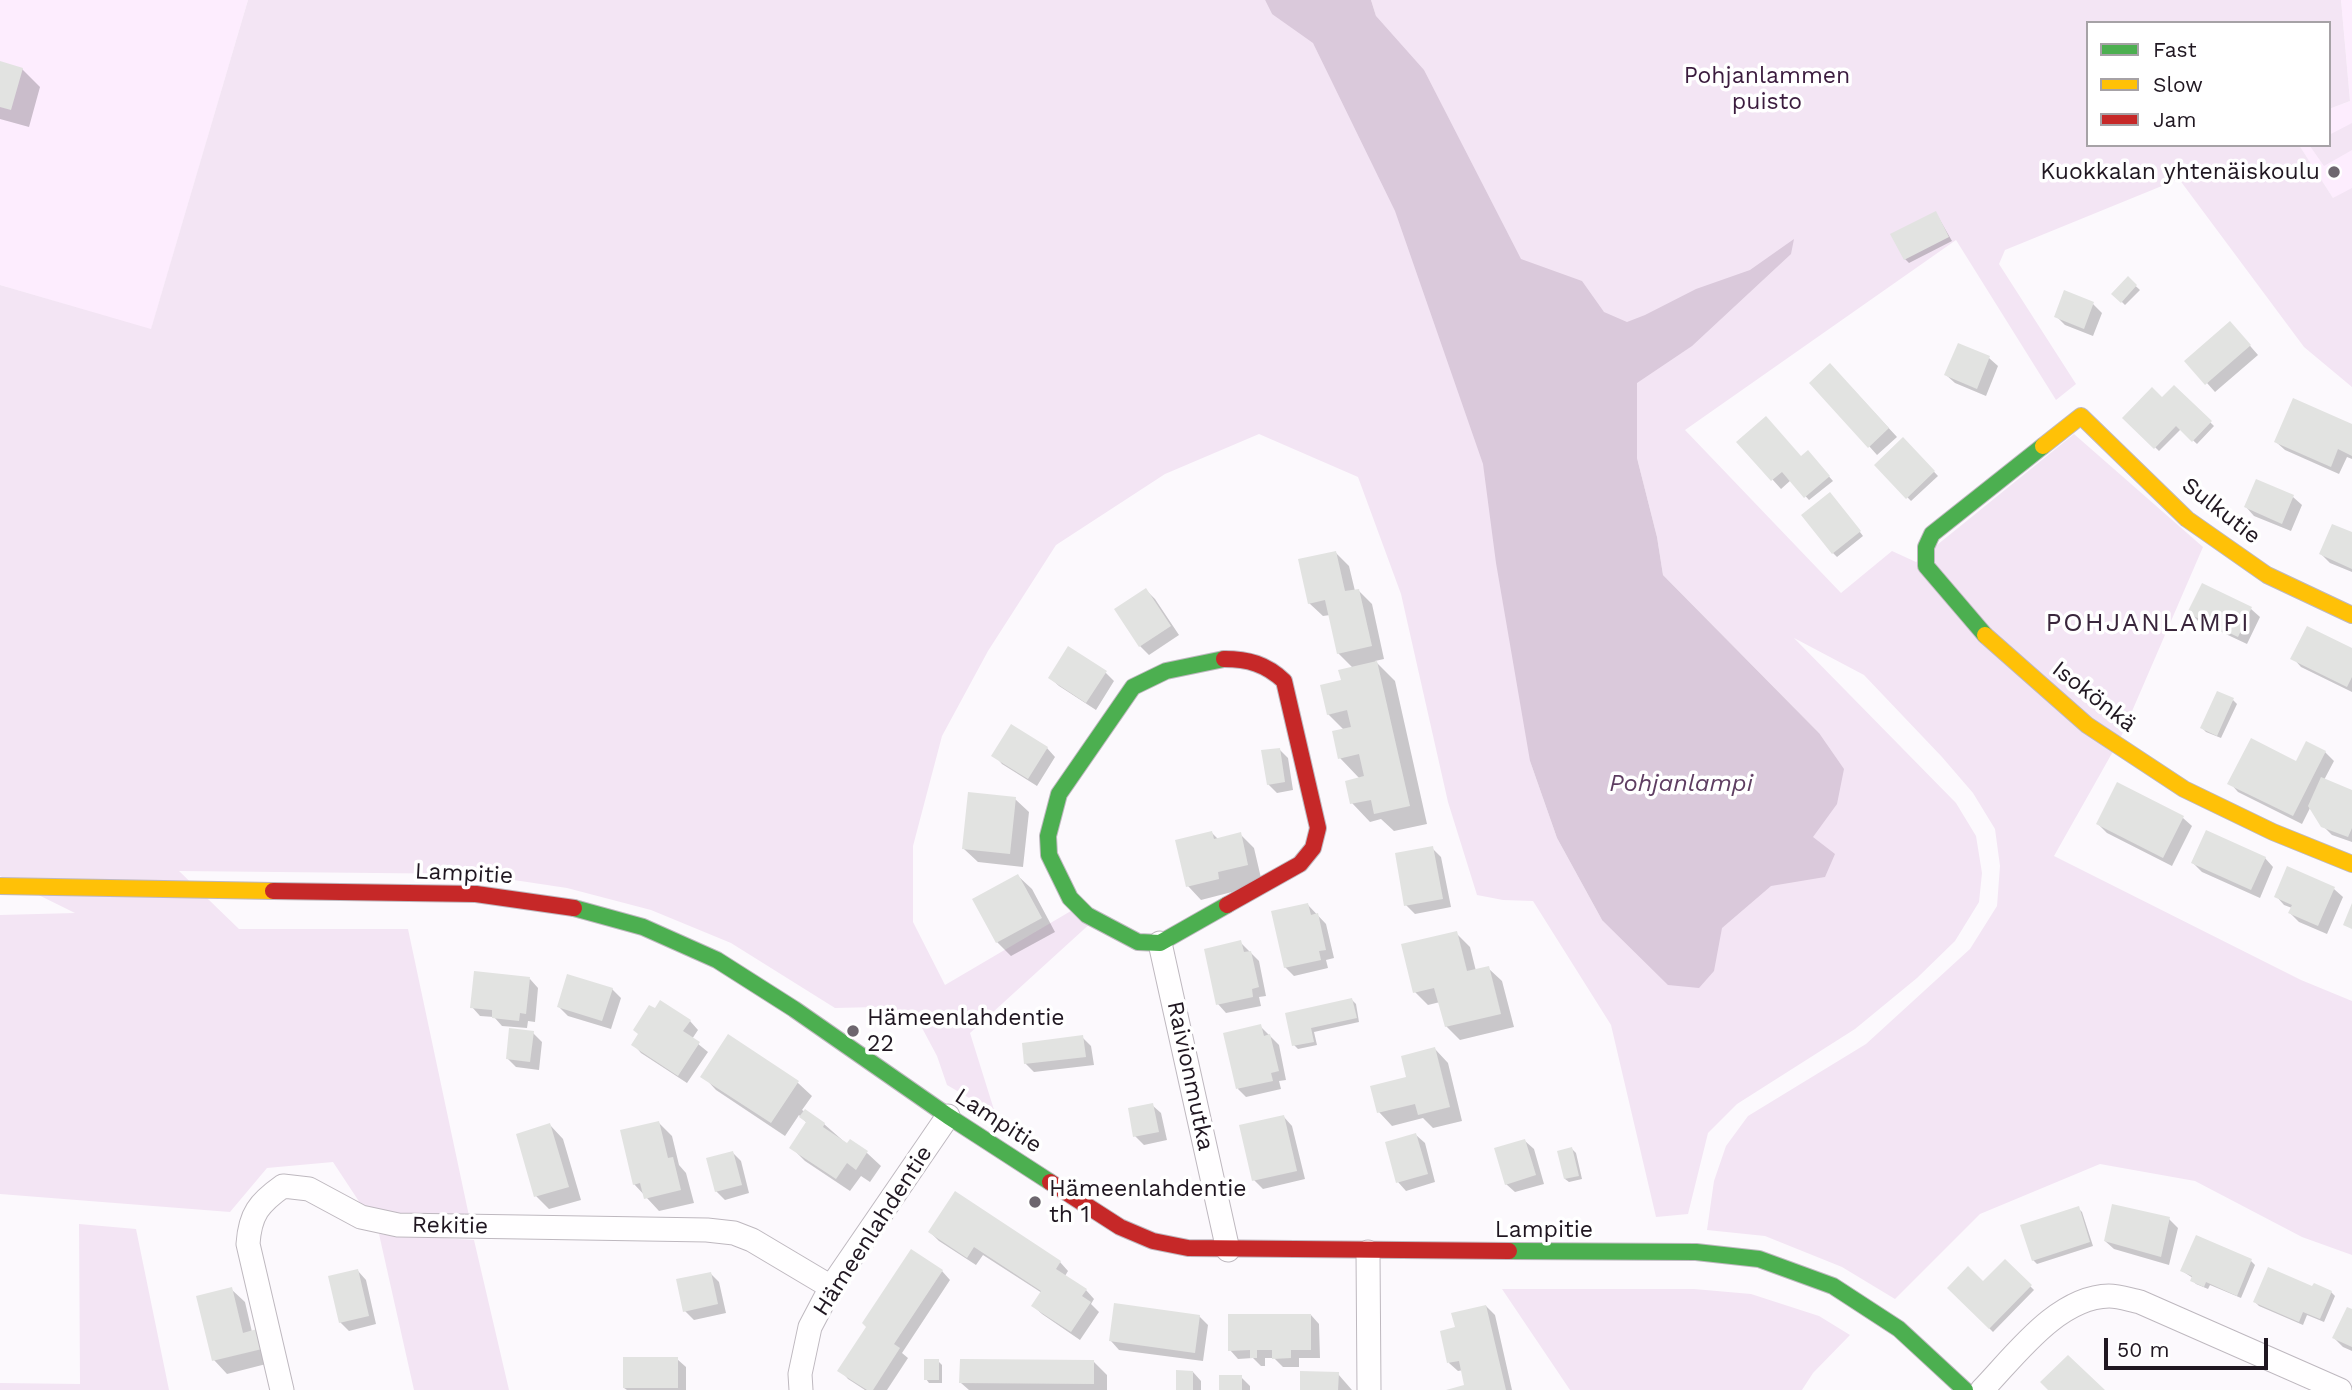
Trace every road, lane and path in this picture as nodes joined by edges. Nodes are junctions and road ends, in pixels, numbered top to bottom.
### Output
1 (2081, 416) joint
2 (2352, 615) edge
3 (2352, 864) edge
4 (0, 886) edge
5 (1160, 943) junction
6 (948, 1116) junction
7 (1228, 1250) junction
8 (1368, 1252) junction
9 (831, 1287) junction
10 (282, 1390) edge
11 (801, 1390) edge
12 (1369, 1390) edge
13 (1965, 1390) edge
14 (1982, 1390) edge
15 (2340, 1390) edge

1 - 2 street, Sulkutie
1 - 3 street, Isokönkä
4 - 6 street, Lampitie
5 - 5 street
5 - 7 street, Raivionmutka
6 - 7 street, Lampitie
6 - 9 street, Hämeenlahdentie
7 - 8 street, Lampitie
8 - 12 street
8 - 13 street, Lampitie
9 - 10 street, Rekitie
9 - 11 street, Hämeenlahdentie
14 - 15 street

